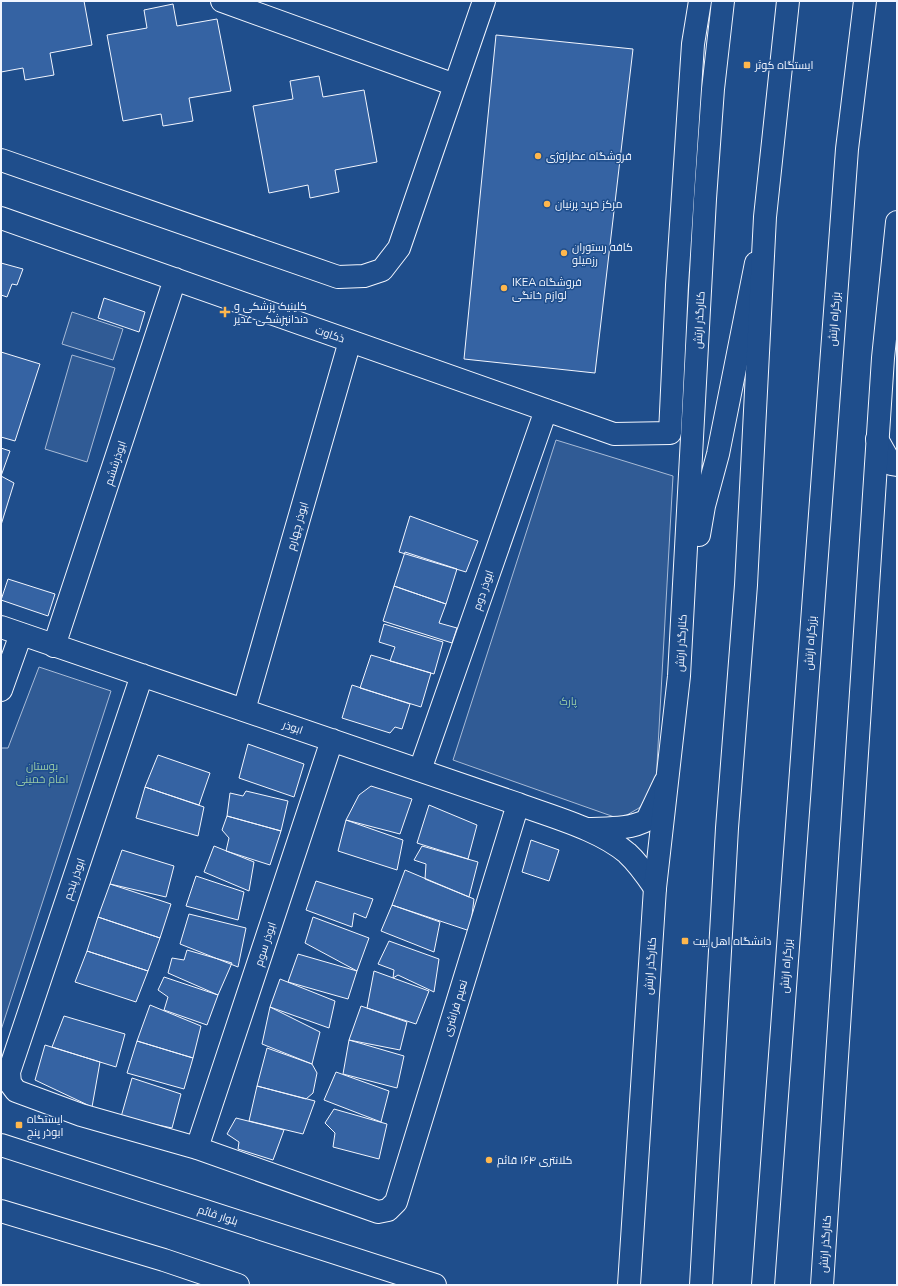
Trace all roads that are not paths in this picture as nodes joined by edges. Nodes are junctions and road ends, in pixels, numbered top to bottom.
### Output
1 (222, 1) edge
2 (484, 1) edge
3 (700, 1) edge
4 (723, 1) edge
5 (788, 1) edge
6 (865, 1) edge
7 (455, 85) junction
8 (1, 160) edge
9 (765, 217) junction
10 (1, 218) edge
11 (897, 222) edge
12 (175, 280) junction
13 (350, 341) junction
14 (546, 410) junction
15 (877, 440) junction
16 (897, 465) edge
17 (1, 627) edge
18 (21, 634) junction
19 (54, 646) junction
20 (142, 676) junction
21 (679, 676) junction
22 (1, 690) edge
23 (244, 710) junction
24 (332, 740) junction
25 (420, 770) junction
26 (666, 779) junction
27 (518, 804) junction
28 (583, 829) junction
29 (655, 888) junction
30 (1, 1145) edge
31 (197, 1148) junction
32 (1, 1211) edge
33 (238, 1285) edge
34 (435, 1285) edge
35 (629, 1285) edge
36 (701, 1285) edge
37 (764, 1285) edge
38 (822, 1285) edge

1 - 7 main road
2 - 7 main road
3 - 14 main road, ذکاوت
4 - 21 main road, کنارگذر ارتش
5 - 9 main road
6 - 37 main road, بزرگراه ارتش
7 - 8 main road
9 - 21 main road
9 - 36 main road
10 - 12 main road, ذکاوت
11 - 15 main road, کنارگذر ارتش
12 - 13 main road, ذکاوت
12 - 19 main road, ابوذرششم
13 - 14 main road, ذکاوت
13 - 23 main road, ابوذر چهارم
14 - 25 main road, ابوذر دوم
15 - 16 main road
15 - 38 main road, کنارگذر ارتش
17 - 18 main road, ابوذر
18 - 19 main road, ابوذر
18 - 22 main road
19 - 20 main road, ابوذر
20 - 23 main road, ابوذر
20 - 31 main road, ابوذر پنجم
21 - 26 main road, کنارگذر ارتش
23 - 24 main road, ابوذر
24 - 25 main road, ابوذر
24 - 31 main road, ابوذر سوم
25 - 27 main road, ابوذر
26 - 28 main road
26 - 29 main road, کنارگذر ارتش
27 - 28 main road, ابوذر
27 - 31 main road, نعیم فراشری
28 - 29 main road, ابوذر
29 - 35 main road, کنارگذر ارتش
30 - 34 main road, بلوار قائم
32 - 33 main road

